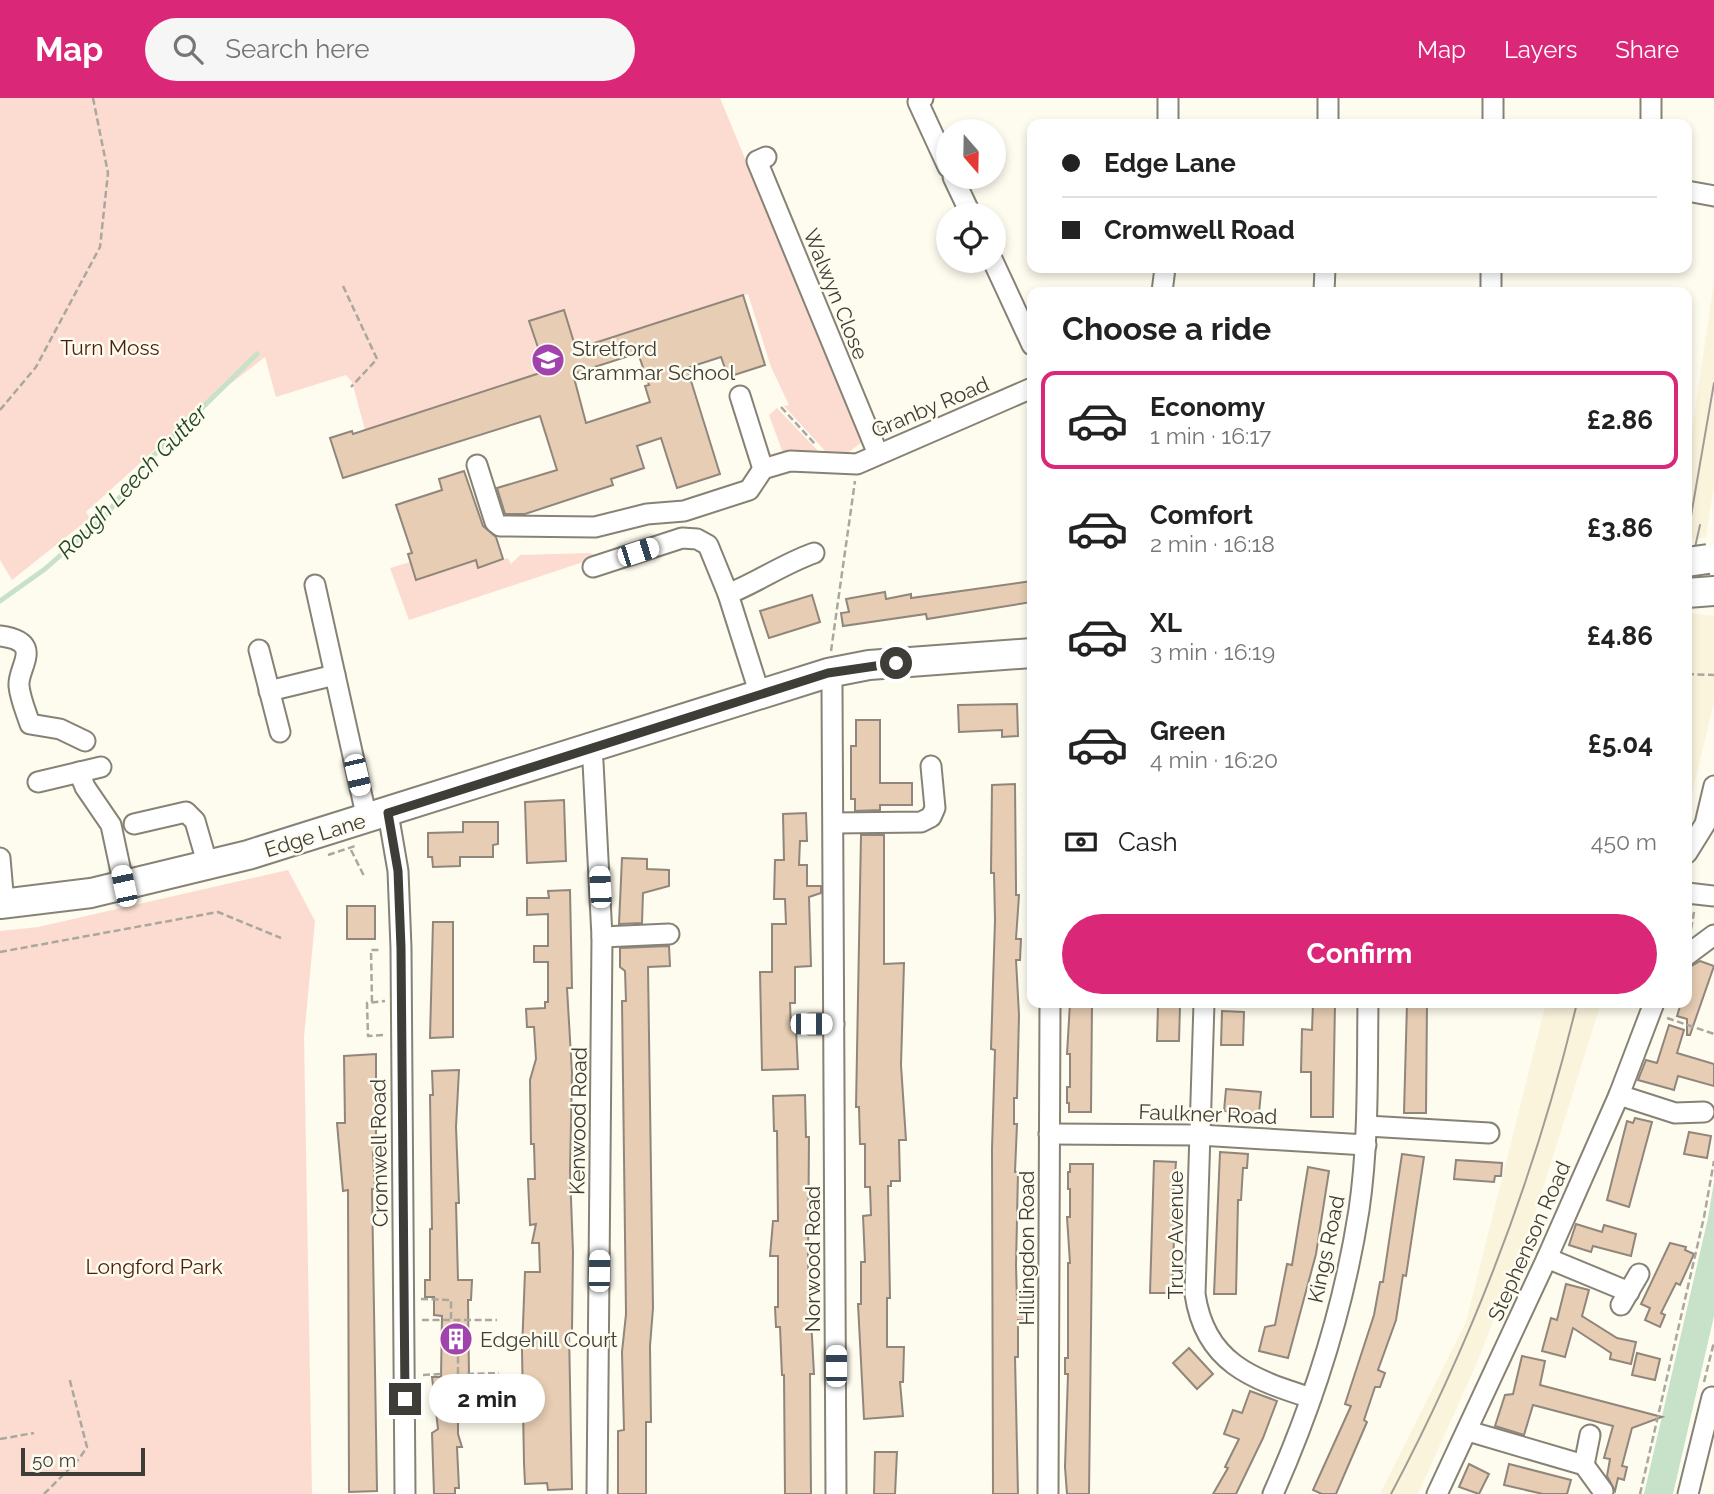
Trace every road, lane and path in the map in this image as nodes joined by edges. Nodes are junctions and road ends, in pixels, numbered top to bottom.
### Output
1 (93, 98) edge
2 (923, 98) edge
3 (1168, 98) edge
4 (1328, 98) edge
5 (1493, 98) edge
6 (1651, 98) edge
7 (1168, 119) edge
8 (1328, 119) edge
9 (1493, 119) edge
10 (1651, 119) edge
11 (936, 141) edge
12 (766, 157) dead end
13 (1692, 192) edge
14 (1714, 196) edge
15 (999, 273) edge
16 (344, 286) dead end
17 (1027, 334) edge
18 (351, 387) dead end
19 (1027, 390) edge
20 (740, 396) dead end
21 (781, 407) dead end
22 (0, 410) edge
23 (878, 454) junction
24 (844, 462) junction
25 (477, 465) dead end
26 (764, 470) junction
27 (814, 553) dead end
28 (593, 567) dead end
29 (315, 585) dead end
30 (728, 594) junction
31 (0, 636) edge
32 (259, 650) dead end
33 (1027, 653) edge
34 (828, 673) junction
35 (1692, 674) edge
36 (335, 675) junction
37 (1714, 675) edge
38 (269, 691) junction
39 (760, 695) junction
40 (280, 732) dead end
41 (76, 741) dead end
42 (589, 749) junction
43 (931, 766) dead end
44 (101, 767) dead end
45 (79, 772) junction
46 (38, 782) dead end
47 (1714, 786) edge
48 (377, 816) junction
49 (835, 823) junction
50 (135, 824) dead end
51 (1709, 832) edge
52 (1692, 848) edge
53 (351, 850) dead end
54 (4, 853) edge
55 (208, 866) junction
56 (365, 878) dead end
57 (124, 886) junction
58 (1700, 894) edge
59 (2, 904) edge
60 (1692, 917) edge
61 (669, 934) dead end
62 (1714, 935) edge
63 (602, 937) junction
64 (282, 938) dead end
65 (371, 950) dead end
66 (1692, 950) edge
67 (0, 953) edge
68 (400, 1000) junction
69 (372, 1002) junction
70 (1050, 1008) edge
71 (1204, 1008) edge
72 (1368, 1008) edge
73 (1653, 1008) edge
74 (811, 1024) dead end
75 (834, 1024) junction
76 (1714, 1034) edge
77 (368, 1036) dead end
78 (1619, 1095) junction
79 (1704, 1112) dead end
80 (1049, 1133) junction
81 (1489, 1133) dead end
82 (1199, 1135) junction
83 (1366, 1135) junction
84 (1714, 1161) edge
85 (1547, 1258) junction
86 (1639, 1274) dead end
87 (404, 1298) junction
88 (405, 1320) junction
89 (451, 1320) junction
90 (497, 1320) dead end
91 (458, 1321) junction
92 (499, 1373) dead end
93 (458, 1374) dead end
94 (467, 1374) dead end
95 (69, 1377) dead end
96 (1712, 1397) dead end
97 (1311, 1398) junction
98 (1468, 1431) junction
99 (34, 1433) dead end
100 (1590, 1435) dead end
101 (0, 1440) edge
102 (1584, 1465) junction
103 (1603, 1491) dead end
104 (44, 1494) edge
105 (405, 1494) edge
106 (597, 1494) edge
107 (836, 1494) edge
108 (1048, 1494) edge
109 (1273, 1494) edge
110 (1437, 1494) edge
111 (1640, 1494) edge
112 (1688, 1494) edge

1 - 22 path
2 - 11 street
3 - 7 street
4 - 8 street
5 - 9 street
6 - 10 street
12 - 23 street, Walwyn Close
13 - 14 street
15 - 17 street
16 - 18 path
19 - 23 street, Granby Road
20 - 26 street
21 - 24 path
23 - 24 street, Granby Road
24 - 26 street
24 - 34 path
25 - 26 street
27 - 30 street
28 - 30 street
29 - 36 street, Cromwell Road
30 - 39 street
31 - 41 street
32 - 38 street
33 - 34 highway, Edge Lane
34 - 39 highway, Edge Lane
34 - 49 street, Norwood Road
35 - 37 path
36 - 38 street
36 - 48 street, Cromwell Road
38 - 40 street
39 - 42 highway, Edge Lane
42 - 48 highway, Edge Lane
42 - 63 street, Kenwood Road
43 - 49 street
44 - 45 street
45 - 46 street
45 - 57 street
47 - 51 street
48 - 55 highway, Edge Lane
48 - 68 street, Cromwell Road
49 - 75 street, Norwood Road
50 - 55 street
51 - 52 street
53 - 56 path
54 - 59 street
55 - 57 highway, Edge Lane
57 - 59 highway, Edge Lane
58 - 60 path
61 - 63 street
62 - 66 street
63 - 106 street, Kenwood Road
64 - 67 path
65 - 69 path
68 - 69 path
68 - 87 street, Cromwell Road
69 - 77 path
70 - 80 street, Hillingdon Road
71 - 82 street, Truro Avenue
72 - 83 street, Kings Road
73 - 76 path
73 - 78 street, Stephenson Road
74 - 75 street
75 - 107 street, Norwood Road
78 - 79 street
78 - 85 street, Stephenson Road
80 - 82 street, Faulkner Road
80 - 108 street, Hillingdon Road
81 - 83 street, Faulkner Road
82 - 83 street, Faulkner Road
82 - 97 street, Truro Avenue
83 - 97 street, Kings Road
84 - 111 path
85 - 86 street
85 - 98 street, Stephenson Road
87 - 88 street, Cromwell Road
87 - 89 path
88 - 89 path
88 - 105 street, Cromwell Road
89 - 91 path
90 - 91 path
91 - 93 path
92 - 94 path
95 - 104 path
96 - 112 street
97 - 109 street, Kings Road
98 - 102 street
98 - 110 street, Stephenson Road
99 - 101 path
100 - 102 street
102 - 103 street

